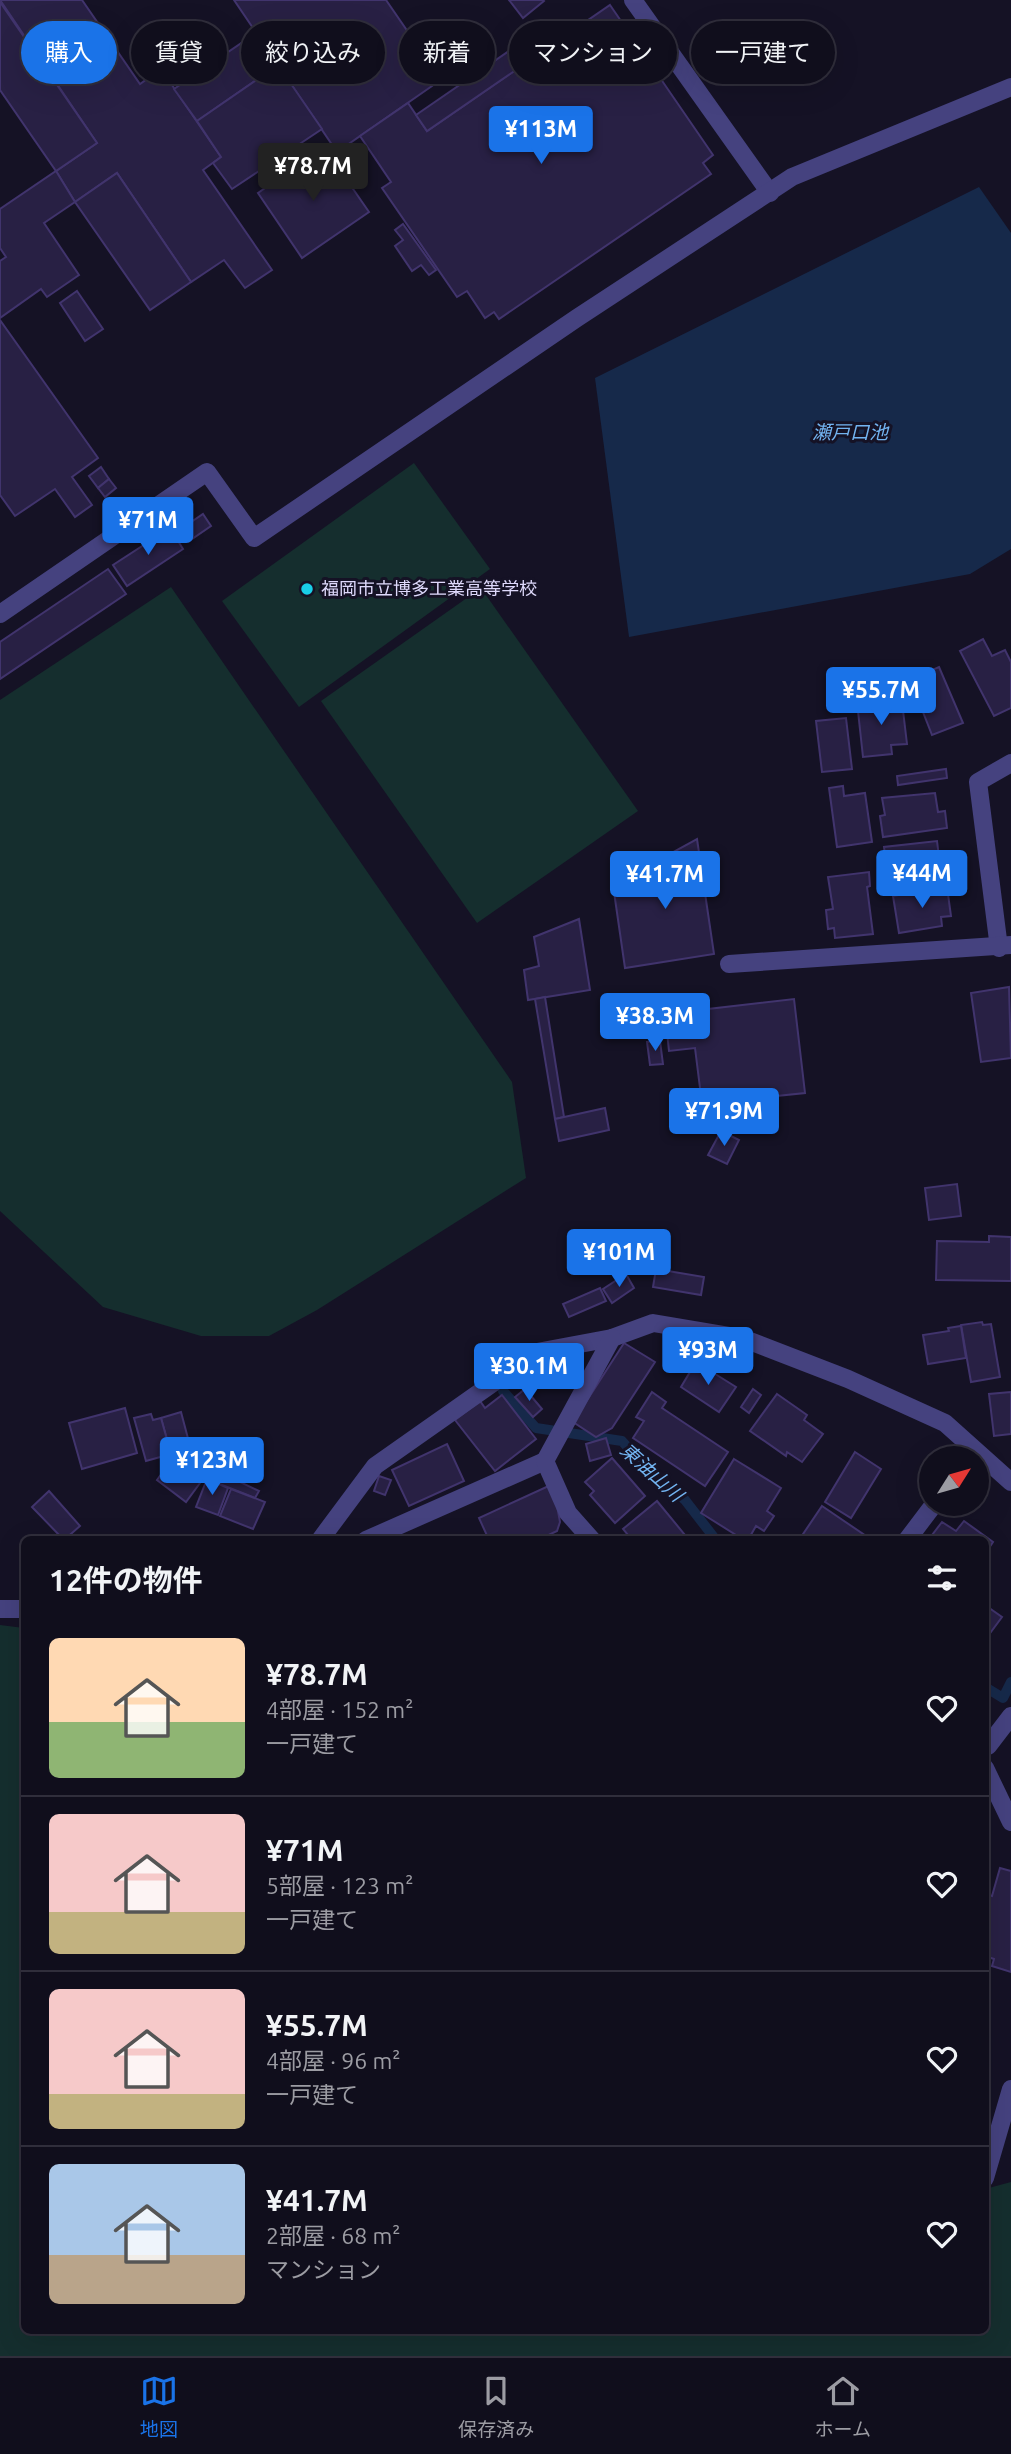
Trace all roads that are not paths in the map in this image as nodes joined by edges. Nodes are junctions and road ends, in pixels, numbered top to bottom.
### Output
1 (633, 0) edge
2 (1011, 87) edge
3 (770, 192) junction
4 (0, 614) edge
5 (1011, 764) edge
6 (1005, 946) edge
7 (729, 964) dead end
8 (612, 1338) junction
9 (966, 1446) edge
10 (547, 1457) junction
11 (989, 1466) edge
12 (1011, 1482) edge
13 (925, 1516) edge
14 (323, 1536) edge
15 (375, 1536) edge
16 (588, 1536) edge
17 (910, 1536) edge
18 (0, 1609) edge
19 (21, 1609) edge
20 (1011, 1716) edge
21 (989, 1745) edge
22 (989, 1776) edge
23 (1011, 1822) edge
24 (1011, 2089) edge
25 (989, 2164) edge

1 - 3 street
2 - 3 street
3 - 4 street
5 - 6 street
6 - 7 street
8 - 9 street
8 - 10 street
8 - 14 street
10 - 15 street
10 - 16 street
11 - 12 street
13 - 17 street
18 - 19 street
20 - 21 street
22 - 23 street
24 - 25 street

